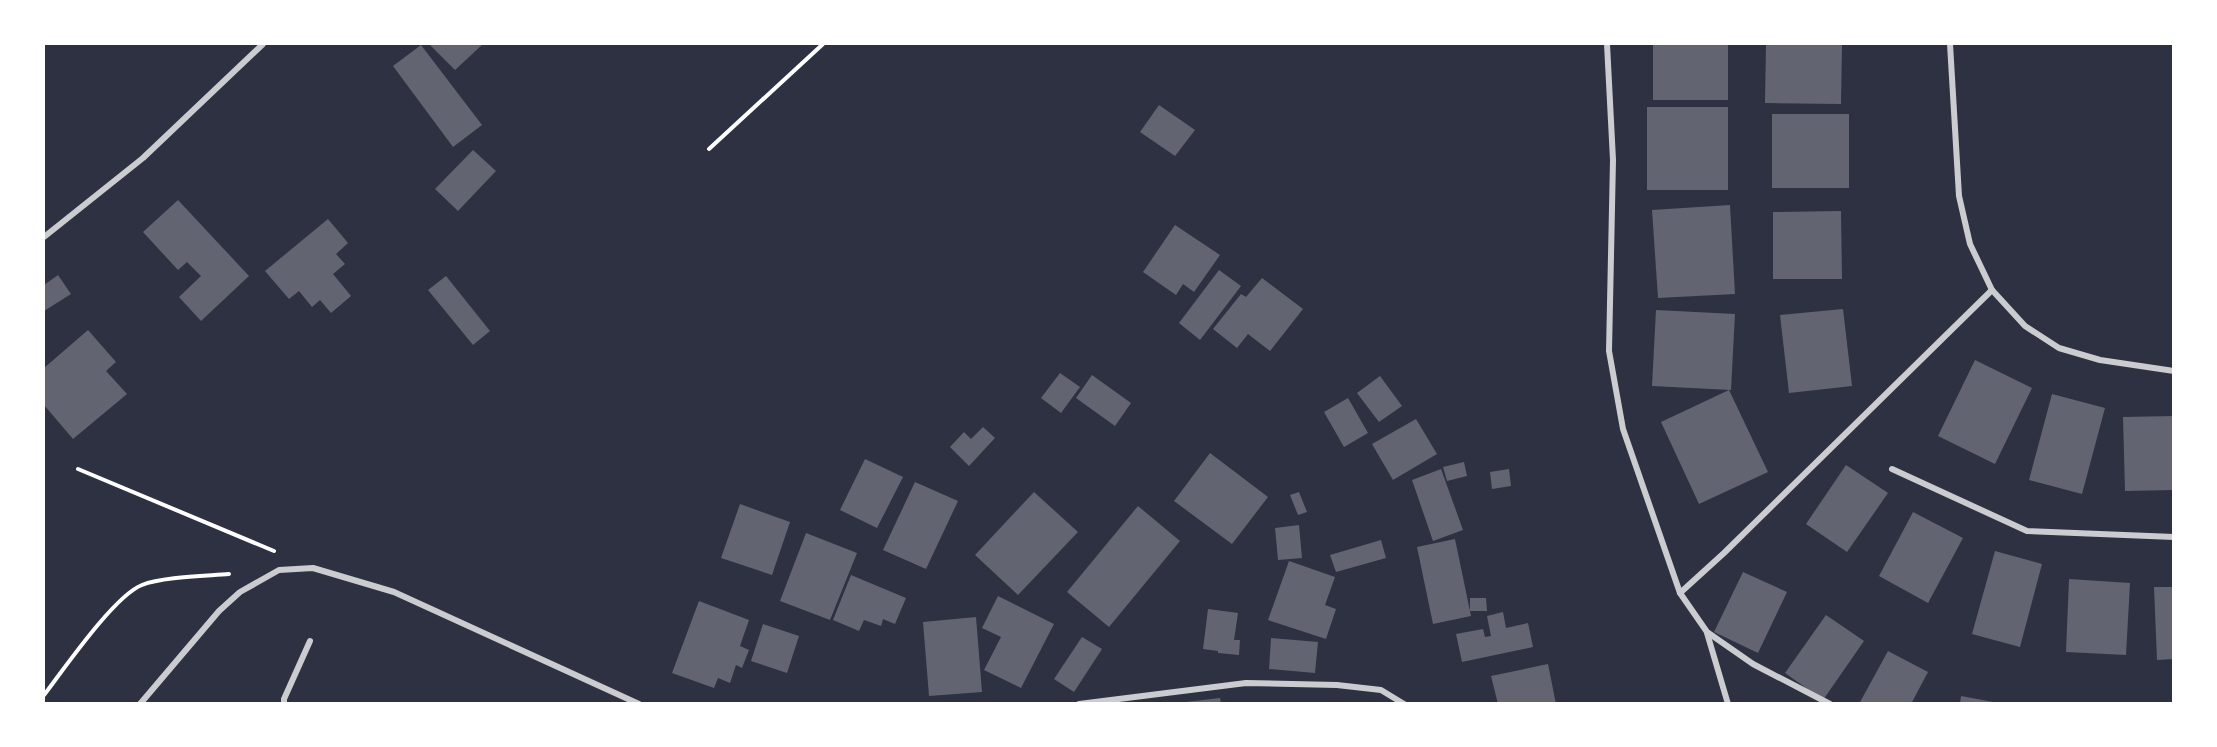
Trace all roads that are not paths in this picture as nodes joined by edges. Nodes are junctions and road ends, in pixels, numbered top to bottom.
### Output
1 (263, 44) edge
2 (1606, 44) edge
3 (1950, 44) edge
4 (44, 237) edge
5 (1992, 290) junction
6 (2174, 371) edge
7 (1892, 469) dead end
8 (2174, 537) edge
9 (1680, 593) junction
10 (1707, 632) junction
11 (310, 641) dead end
12 (140, 704) edge
13 (285, 704) edge
14 (639, 704) edge
15 (1079, 704) edge
16 (1404, 704) edge
17 (1728, 704) edge
18 (1830, 704) edge

1 - 4 street
2 - 9 street
3 - 5 street
5 - 6 street
5 - 9 street
7 - 8 street
9 - 10 street
10 - 17 street
10 - 18 street
11 - 13 street
12 - 14 street
15 - 16 street

